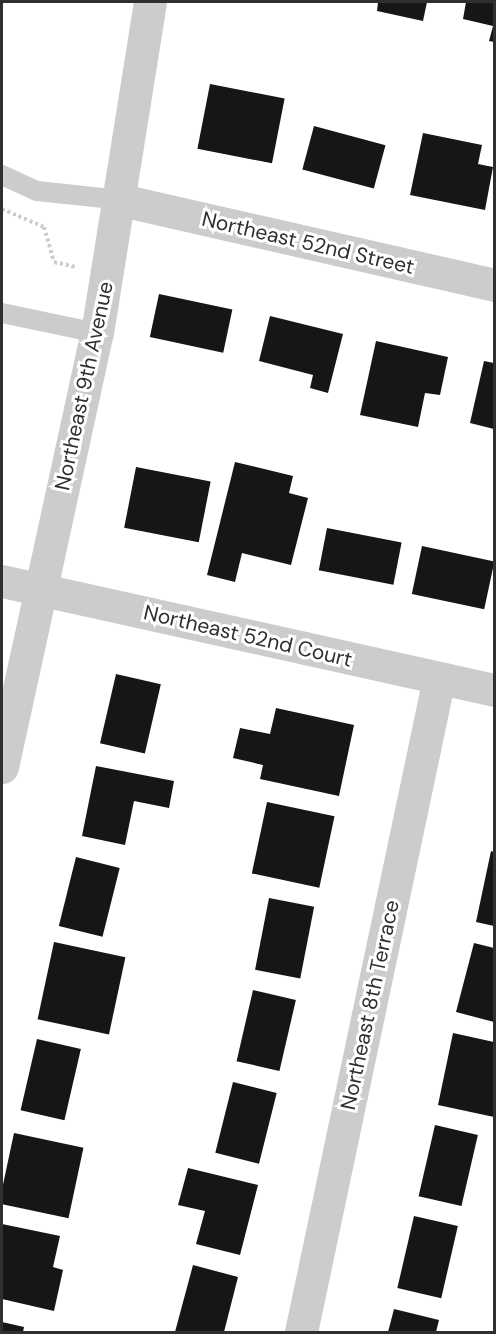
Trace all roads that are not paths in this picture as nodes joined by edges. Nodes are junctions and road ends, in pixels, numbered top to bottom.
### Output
1 (150, 2) edge
2 (2, 175) edge
3 (121, 200) junction
4 (495, 285) edge
5 (2, 313) edge
6 (97, 333) junction
7 (2, 581) edge
8 (39, 590) junction
9 (439, 678) junction
10 (495, 690) edge
11 (2, 767) edge
12 (301, 1332) edge

1 - 3 street, Northeast 9th Avenue
2 - 3 lane
3 - 4 street, Northeast 52nd Street
3 - 6 street, Northeast 9th Avenue
5 - 6 lane
6 - 8 street, Northeast 9th Avenue
7 - 8 street, Northeast 52nd Court
8 - 9 street, Northeast 52nd Court
8 - 11 street, Northeast 9th Avenue
9 - 10 street, Northeast 52nd Court
9 - 12 street, Northeast 8th Terrace

